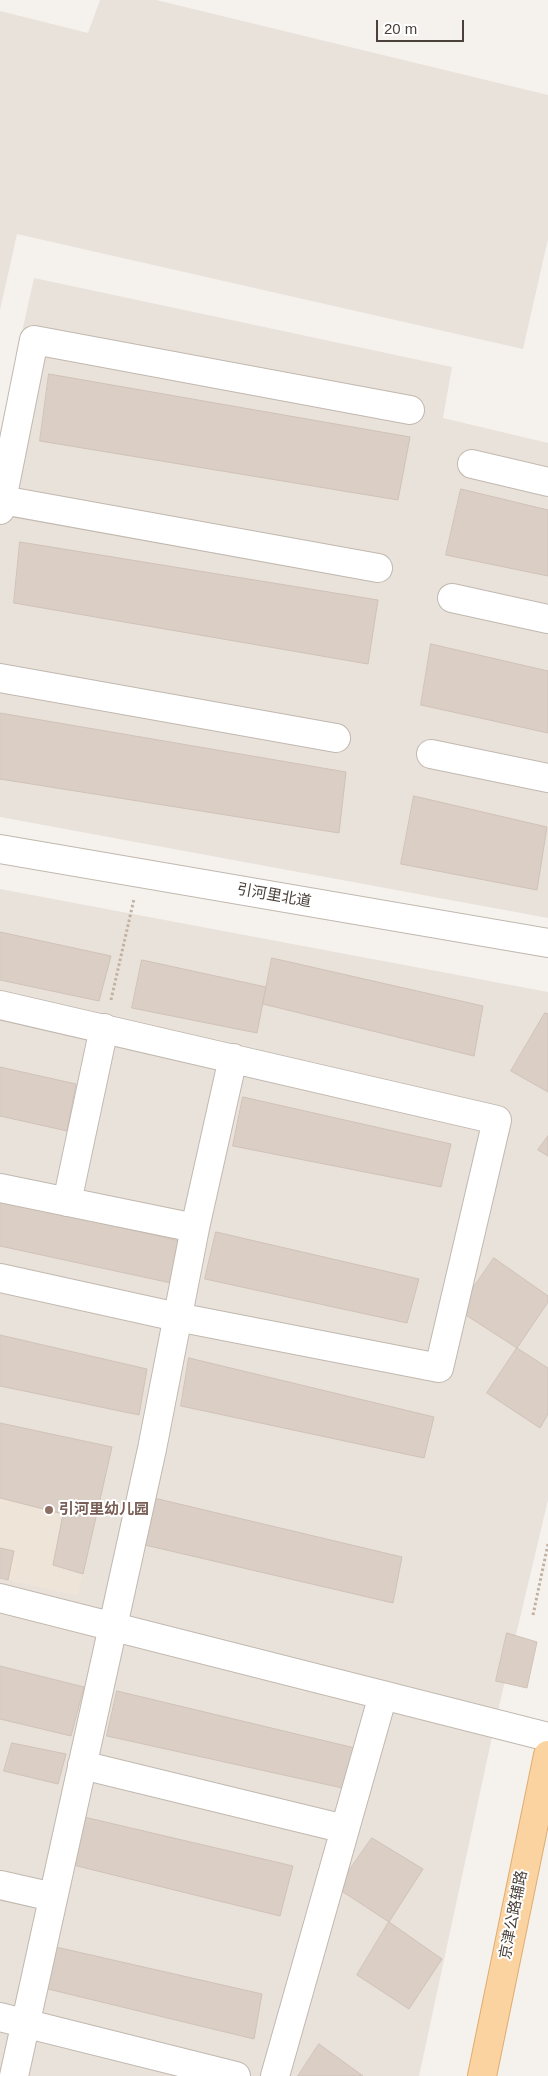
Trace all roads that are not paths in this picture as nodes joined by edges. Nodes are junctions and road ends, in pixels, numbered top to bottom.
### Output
1 (410, 410) dead end
2 (472, 464) dead end
3 (548, 482) edge
4 (1, 505) edge
5 (378, 568) dead end
6 (452, 598) dead end
7 (548, 619) edge
8 (0, 678) edge
9 (336, 738) dead end
10 (430, 754) dead end
11 (548, 778) edge
12 (0, 849) edge
13 (548, 943) edge
14 (0, 1005) edge
15 (104, 1028) junction
16 (234, 1058) junction
17 (0, 1188) edge
18 (67, 1202) junction
19 (195, 1228) junction
20 (0, 1278) edge
21 (177, 1317) junction
22 (0, 1598) edge
23 (112, 1627) junction
24 (383, 1695) junction
25 (548, 1737) edge
26 (548, 1755) edge
27 (82, 1765) junction
28 (345, 1830) junction
29 (0, 1885) edge
30 (53, 1897) junction
31 (13, 2021) edge
32 (14, 2076) edge
33 (236, 2076) edge
34 (275, 2076) edge
35 (482, 2076) edge

1 - 4 street
2 - 3 street
4 - 5 street
6 - 7 street
8 - 9 street
10 - 11 street
12 - 13 street, 引河里北道
14 - 15 street
15 - 16 street
15 - 18 street
16 - 19 street
16 - 21 street
17 - 18 street
18 - 19 street
19 - 21 street
20 - 21 street
21 - 23 street
22 - 23 street
23 - 24 street
23 - 27 street
24 - 25 street
24 - 28 street
26 - 35 main road, 京津公路辅路
27 - 28 street
27 - 30 street
28 - 34 street
29 - 30 street
30 - 31 street
31 - 32 street
31 - 33 street

